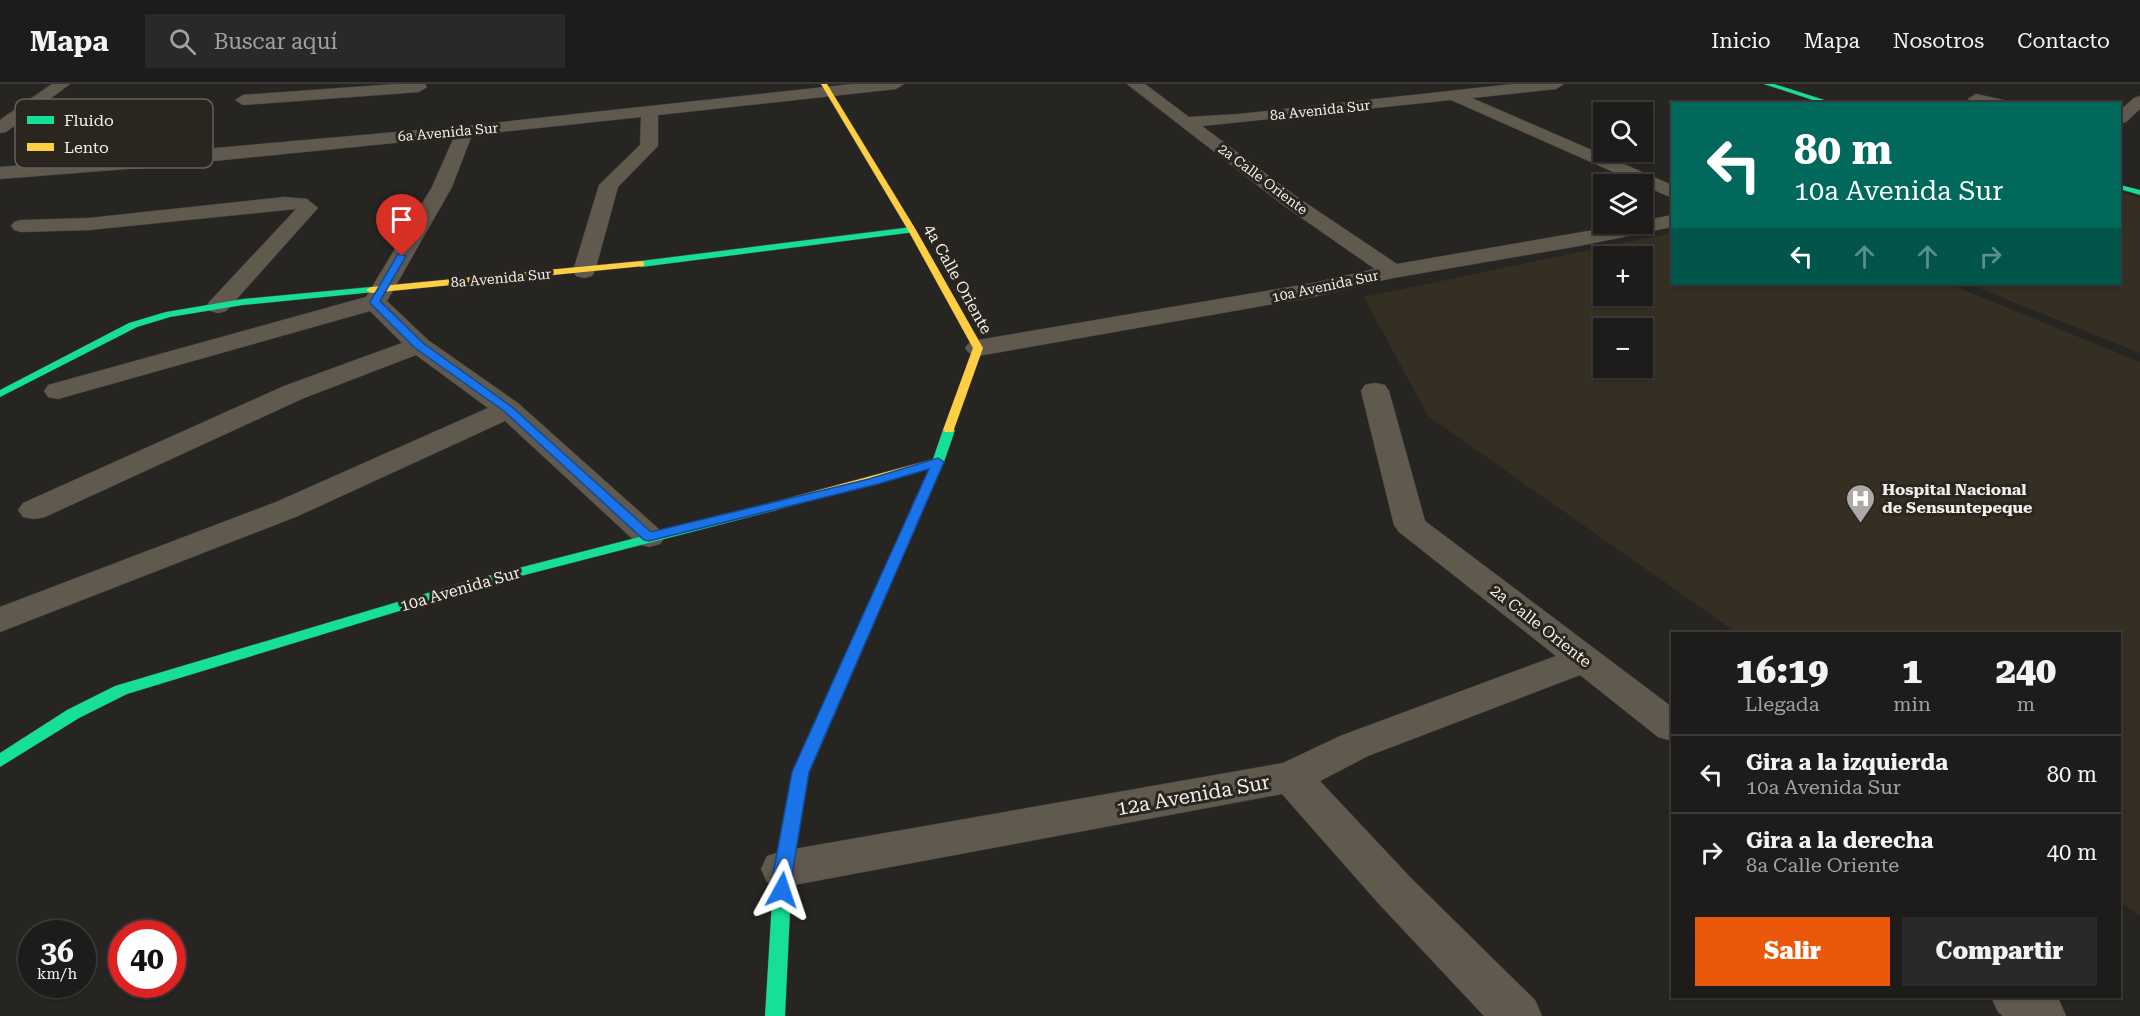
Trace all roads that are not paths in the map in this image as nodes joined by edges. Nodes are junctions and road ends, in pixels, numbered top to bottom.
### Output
1 (62, 84) edge
2 (261, 84) edge
3 (896, 84) edge
4 (1134, 84) edge
5 (1430, 84) edge
6 (1556, 84) edge
7 (1767, 84) edge
8 (419, 86) edge
9 (826, 88) edge
10 (1452, 95) junction
11 (41, 99) edge
12 (1977, 99) dead end
13 (2140, 101) edge
14 (1827, 102) edge
15 (1992, 102) edge
16 (650, 111) junction
17 (15, 117) edge
18 (1187, 122) junction
19 (2124, 123) edge
20 (0, 128) edge
21 (465, 130) junction
22 (396, 137) junction
23 (213, 155) edge
24 (63, 168) edge
25 (0, 173) edge
26 (2121, 187) edge
27 (1671, 192) edge
28 (2140, 193) edge
29 (1671, 221) edge
30 (21, 226) dead end
31 (912, 230) junction
32 (584, 271) junction
33 (1393, 272) junction
34 (378, 295) junction
35 (219, 306) junction
36 (419, 345) junction
37 (978, 348) junction
38 (58, 391) dead end
39 (1375, 391) dead end
40 (0, 394) edge
41 (508, 409) junction
42 (938, 462) junction
43 (34, 510) dead end
44 (649, 537) junction
45 (0, 620) edge
46 (1584, 660) junction
47 (1671, 726) edge
48 (0, 761) edge
49 (1291, 777) junction
50 (783, 869) junction
51 (2018, 998) edge
52 (775, 1016) edge
53 (1517, 1016) edge
54 (2041, 1016) edge

1 - 11 street
2 - 8 street
3 - 9 street, 6a Avenida Sur
4 - 18 street, 2a Calle Oriente
5 - 10 street
6 - 10 street, 8a Avenida Sur
7 - 14 street
8 - 22 street
9 - 16 street, 6a Avenida Sur
9 - 31 street, 4a Calle Oriente
10 - 18 street, 8a Avenida Sur
10 - 27 street
12 - 15 street
13 - 19 street
16 - 21 street, 6a Avenida Sur
16 - 32 street
17 - 20 street
18 - 33 street, 2a Calle Oriente
21 - 22 street, 6a Avenida Sur
21 - 34 street
22 - 23 street, 6a Avenida Sur
24 - 25 street, 6a Avenida Sur
26 - 28 street
29 - 33 street, 10a Avenida Sur
30 - 35 street
31 - 32 street, 8a Avenida Sur
31 - 37 street, 4a Calle Oriente
32 - 34 street, 8a Avenida Sur
33 - 37 street, 10a Avenida Sur
34 - 35 street, 8a Avenida Sur
34 - 36 street
34 - 38 street
35 - 40 street, 8a Avenida Sur
36 - 41 street
36 - 43 street
37 - 42 street, 4a Calle Oriente
39 - 46 street, 2a Calle Oriente
41 - 44 street
41 - 45 street
42 - 44 street, 10a Avenida Sur
42 - 50 street, 4a Calle Oriente
44 - 48 street, 10a Avenida Sur
46 - 47 street, 2a Calle Oriente
46 - 49 street, 12a Avenida Sur
49 - 50 street, 12a Avenida Sur
49 - 53 street
50 - 52 street, 4a Calle Oriente
51 - 54 street

